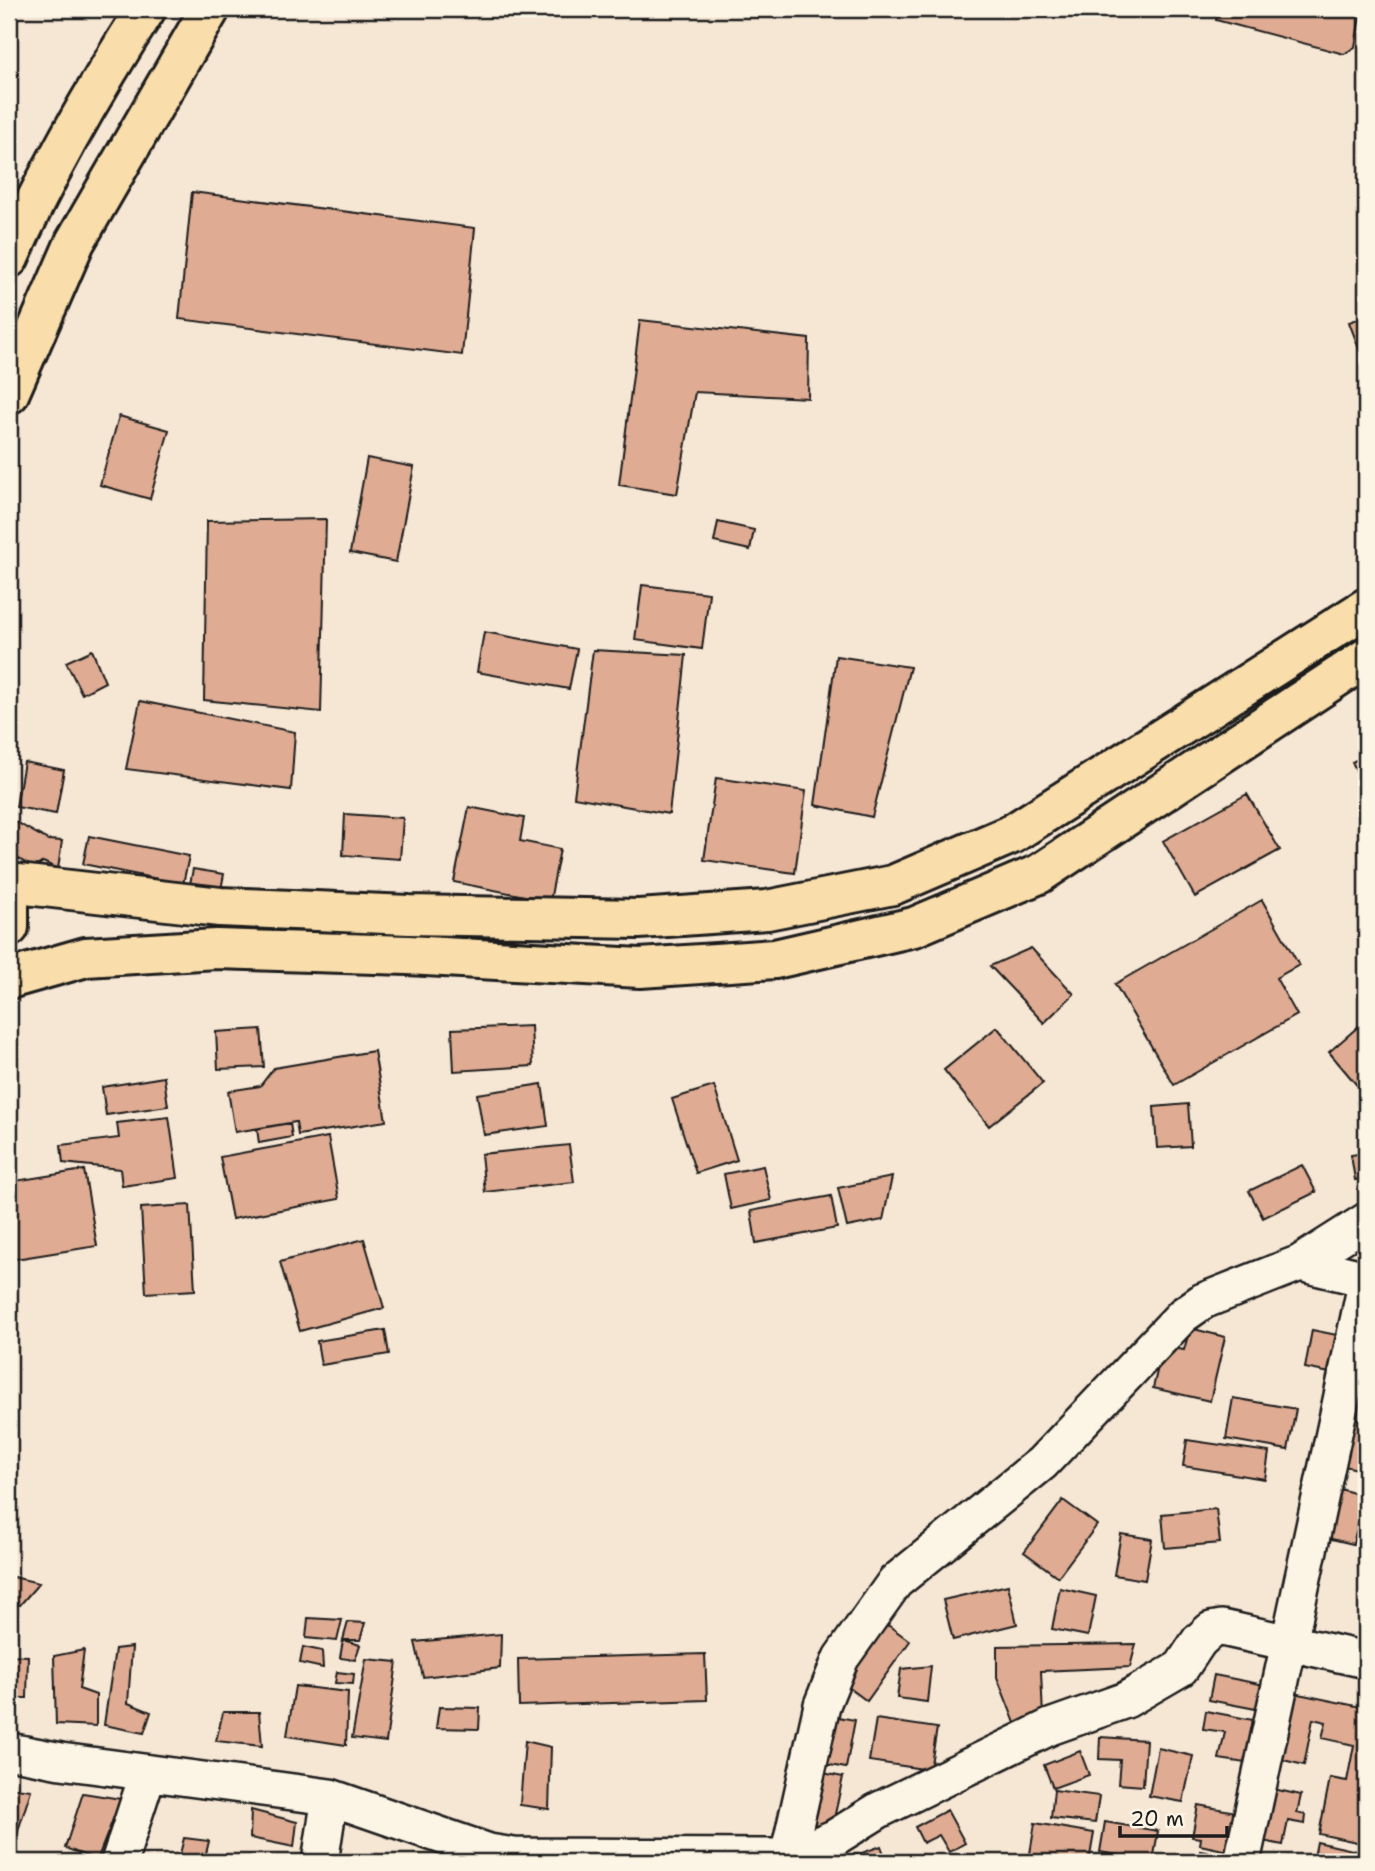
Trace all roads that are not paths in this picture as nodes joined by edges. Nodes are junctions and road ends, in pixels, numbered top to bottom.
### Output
1 (146, 9) edge
2 (210, 9) edge
3 (9, 258) edge
4 (9, 394) edge
5 (1366, 608) edge
6 (1366, 658) edge
7 (9, 883) edge
8 (9, 901) edge
9 (9, 927) edge
10 (9, 979) edge
11 (1366, 1220) edge
12 (1300, 1263) junction
13 (1366, 1282) edge
14 (1288, 1643) junction
15 (1366, 1660) edge
16 (9, 1751) edge
17 (148, 1773) junction
18 (330, 1797) junction
19 (839, 1850) edge
20 (788, 1857) junction
21 (118, 1862) edge
22 (320, 1862) edge
23 (1242, 1862) edge

1 - 3 main road
2 - 4 main road
5 - 7 main road
6 - 10 main road
8 - 9 main road
11 - 12 street
12 - 13 street
12 - 20 street
13 - 14 street
14 - 15 street
14 - 19 street
14 - 23 street
16 - 17 street
17 - 18 street
17 - 21 street
18 - 20 street
18 - 22 street
19 - 20 street

